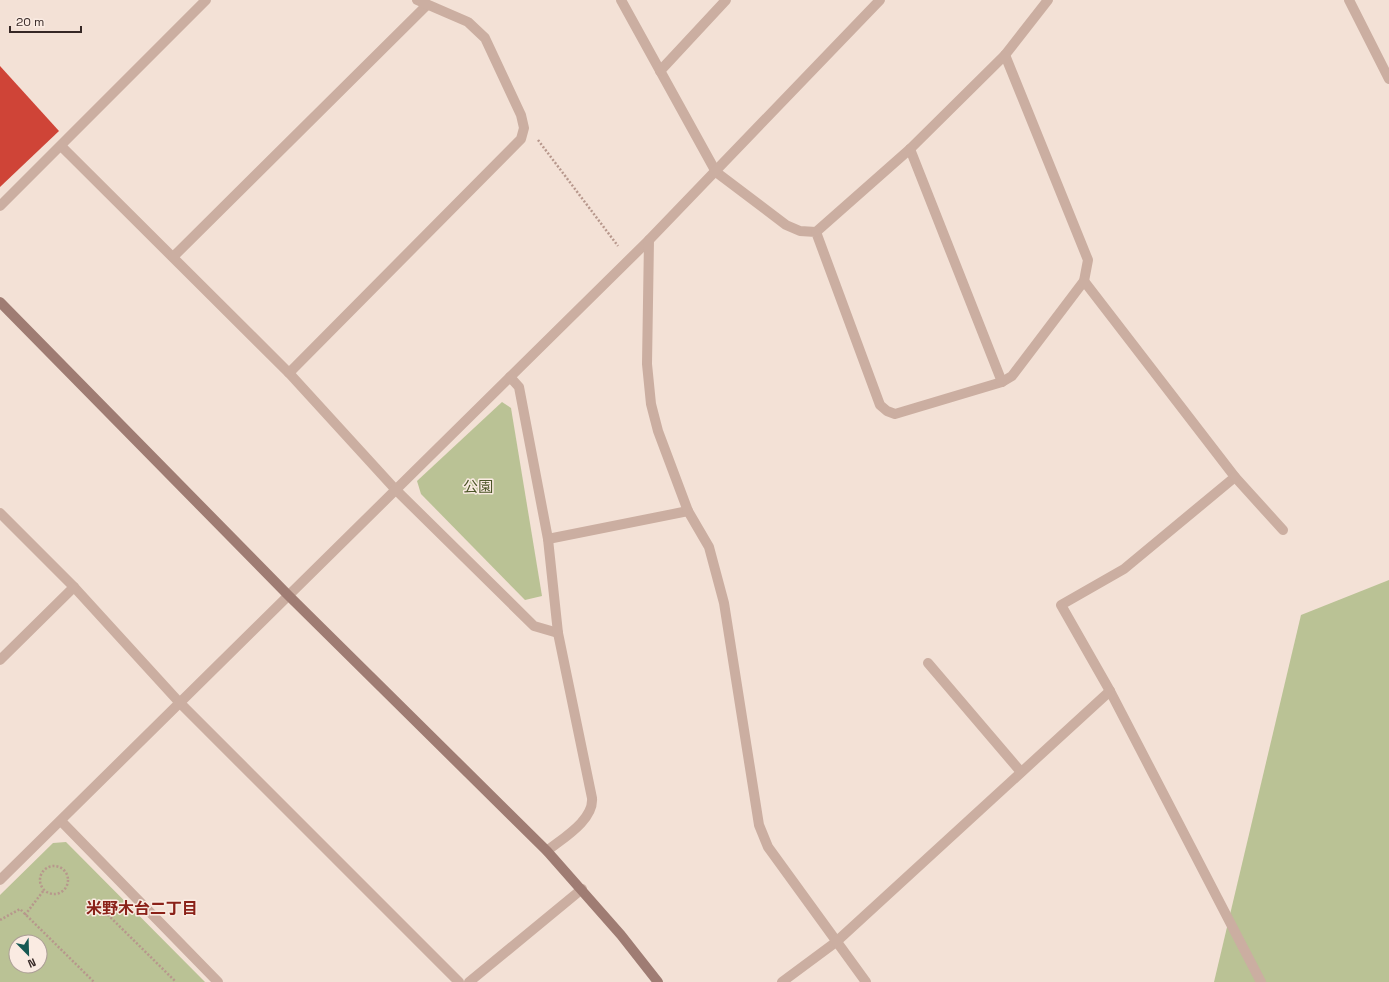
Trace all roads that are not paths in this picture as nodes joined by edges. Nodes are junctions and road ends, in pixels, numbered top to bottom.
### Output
1 (206, 0) edge
2 (418, 0) edge
3 (621, 0) edge
4 (726, 0) edge
5 (880, 0) edge
6 (1048, 0) edge
7 (1349, 0) edge
8 (427, 5) junction
9 (1005, 55) junction
10 (660, 71) junction
11 (1389, 79) edge
12 (61, 146) junction
13 (910, 149) junction
14 (716, 172) junction
15 (0, 206) edge
16 (816, 232) junction
17 (649, 240) junction
18 (173, 257) junction
19 (1084, 281) junction
20 (0, 302) edge
21 (289, 373) junction
22 (510, 377) junction
23 (1002, 382) junction
24 (1235, 477) junction
25 (395, 489) junction
26 (688, 511) junction
27 (0, 513) edge
28 (1283, 530) dead end
29 (548, 539) junction
30 (74, 587) junction
31 (289, 596) junction
32 (558, 633) junction
33 (0, 660) edge
34 (928, 663) dead end
35 (1110, 691) junction
36 (179, 702) junction
37 (1020, 772) junction
38 (60, 822) junction
39 (547, 851) junction
40 (0, 880) edge
41 (582, 889) junction
42 (836, 942) junction
43 (218, 982) edge
44 (458, 982) edge
45 (469, 982) edge
46 (658, 982) edge
47 (782, 982) edge
48 (866, 982) edge
49 (1262, 982) edge

1 - 12 street
2 - 8 street
3 - 10 street
4 - 10 street
5 - 14 street
6 - 9 street
7 - 11 street
8 - 18 street
8 - 21 street
9 - 13 street
9 - 19 street
10 - 14 street
12 - 15 street
12 - 18 street
13 - 16 street
13 - 23 street
14 - 16 street
14 - 17 street
16 - 23 street
17 - 22 street
17 - 26 street
18 - 21 street
19 - 23 street
19 - 24 street
20 - 31 street
21 - 25 street
22 - 25 street
22 - 29 street
24 - 28 street
24 - 35 street
25 - 31 street
25 - 32 street
26 - 29 street
26 - 42 street
27 - 30 street
29 - 32 street
30 - 33 street
30 - 36 street
31 - 36 street
31 - 39 street
32 - 39 street
34 - 37 street
35 - 37 street
35 - 49 street
36 - 38 street
36 - 44 street
37 - 42 street
38 - 40 street
38 - 43 street
39 - 41 street
41 - 45 street
41 - 46 street
42 - 47 street
42 - 48 street

